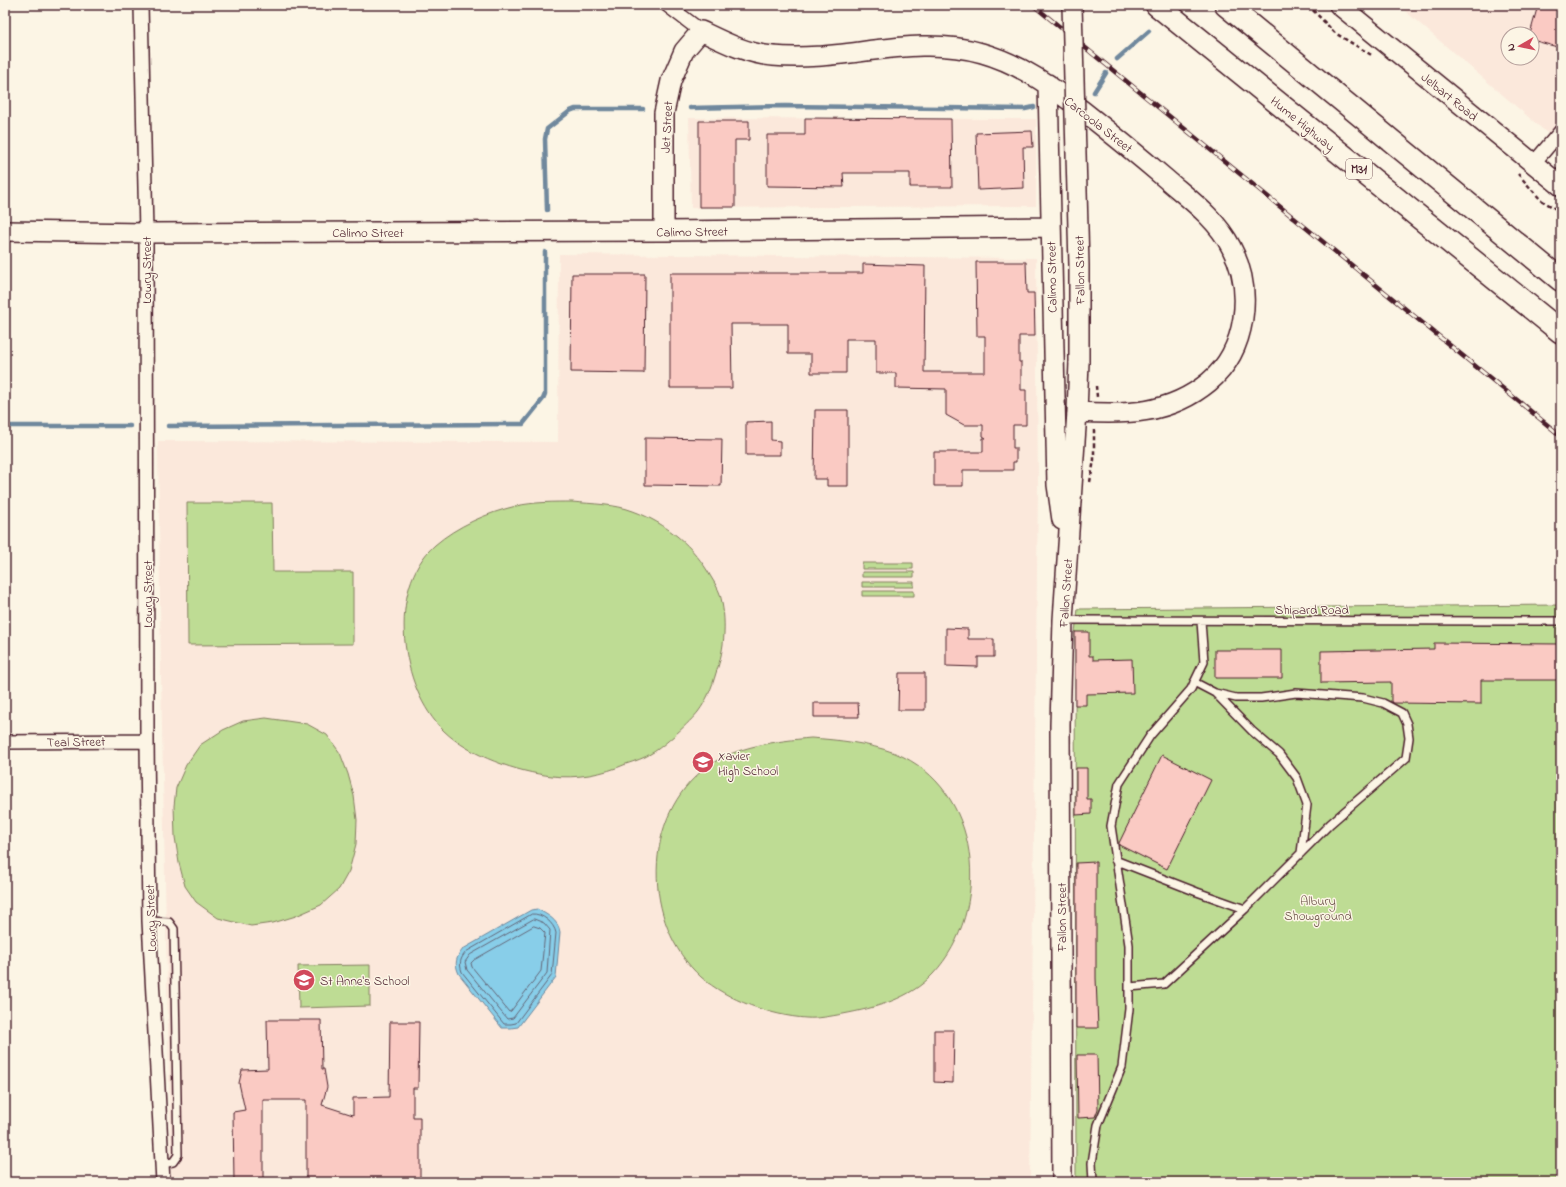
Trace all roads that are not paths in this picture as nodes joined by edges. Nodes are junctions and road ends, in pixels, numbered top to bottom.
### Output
1 (141, 5) edge
2 (667, 5) edge
3 (1072, 5) edge
4 (1156, 5) edge
5 (1226, 5) edge
6 (1339, 5) edge
7 (701, 31) junction
8 (1048, 84) junction
9 (1561, 131) edge
10 (1533, 164) junction
11 (1561, 186) edge
12 (1050, 227) junction
13 (5, 231) edge
14 (664, 231) junction
15 (146, 233) junction
16 (1561, 280) edge
17 (1561, 332) edge
18 (1077, 412) junction
19 (1067, 555) junction
20 (1063, 620) junction
21 (1201, 621) junction
22 (1561, 621) edge
23 (1194, 682) junction
24 (1215, 693) junction
25 (147, 741) junction
26 (5, 742) edge
27 (1301, 853) junction
28 (1116, 860) junction
29 (1245, 909) junction
30 (149, 921) junction
31 (1129, 988) junction
32 (162, 1164) junction
33 (162, 1182) edge
34 (1062, 1182) edge
35 (1093, 1182) edge

1 - 15 street, Lowry Street
2 - 7 street, Carcoola Street
3 - 18 street, Fallon Street, bridge
4 - 17 highway, Hume Highway / M31
5 - 16 highway
6 - 10 street, Jelbart Road
7 - 8 street, Carcoola Street
7 - 14 street, Jet Street
8 - 12 street
8 - 18 street, Carcoola Street
9 - 10 street
10 - 11 street, Jelbart Road
12 - 14 street, Calimo Street
12 - 19 street, Calimo Street
13 - 15 street, Calimo Street
14 - 15 street, Calimo Street
15 - 25 street, Lowry Street
18 - 19 street, Fallon Street
19 - 20 street, Fallon Street
20 - 21 lane, Shipard Road
20 - 34 street, Fallon Street
21 - 22 lane, Shipard Road
21 - 23 lane
23 - 24 lane
23 - 28 lane
24 - 27 lane
24 - 27 lane
25 - 26 street, Teal Street
25 - 30 street, Lowry Street
27 - 29 lane
28 - 29 lane
28 - 31 lane
29 - 31 lane
30 - 32 street, Lowry Street
30 - 32 lane
31 - 35 lane
32 - 33 street, Lowry Street

